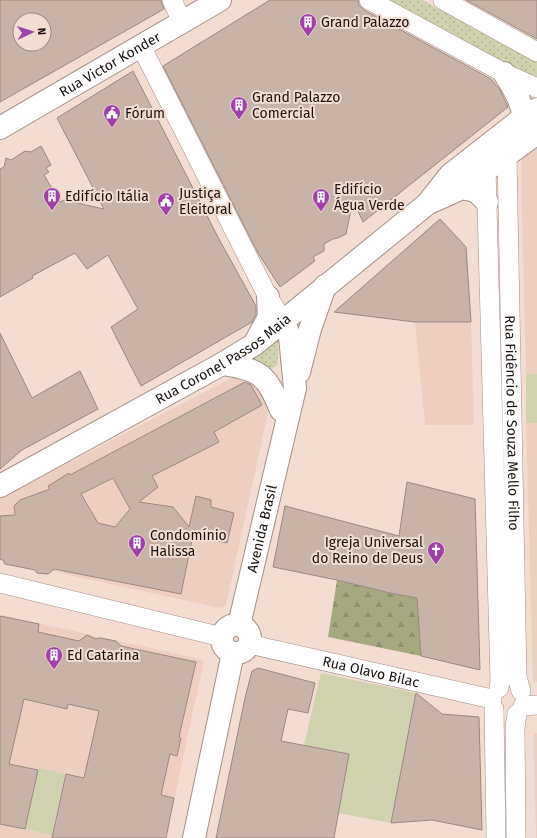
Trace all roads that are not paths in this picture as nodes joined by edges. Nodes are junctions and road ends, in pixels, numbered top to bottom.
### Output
1 (172, 0) edge
2 (220, 0) edge
3 (369, 0) edge
4 (443, 0) edge
5 (182, 22) junction
6 (141, 46) junction
7 (537, 52) edge
8 (504, 73) junction
9 (537, 88) edge
10 (532, 120) edge
11 (0, 128) edge
12 (507, 155) junction
13 (486, 170) junction
14 (462, 188) junction
15 (487, 202) junction
16 (427, 204) junction
17 (488, 243) junction
18 (509, 243) junction
19 (325, 286) junction
20 (268, 297) junction
21 (280, 324) junction
22 (255, 344) junction
23 (511, 362) junction
24 (491, 363) junction
25 (222, 364) junction
26 (295, 388) junction
27 (281, 410) junction
28 (284, 433) junction
29 (513, 457) junction
30 (494, 458) junction
31 (0, 486) edge
32 (506, 552) junction
33 (0, 583) edge
34 (236, 640) junction
35 (495, 698) junction
36 (525, 704) edge
37 (194, 838) edge
38 (496, 838) edge
39 (516, 838) edge

1 - 5 street
2 - 5 main road, Rua Victor Konder
3 - 8 street
4 - 7 street
5 - 6 main road, Rua Victor Konder
6 - 11 main road, Rua Victor Konder
6 - 20 street
8 - 9 street
8 - 10 main road
10 - 12 main road, Rua Coronel Passos Maia
10 - 13 main road
10 - 16 main road, Rua Coronel Passos Maia
12 - 13 main road, Rua Coronel Passos Maia
12 - 18 street, Rua Fidêncio de Souza Mello Filho
13 - 14 main road, Rua Coronel Passos Maia
13 - 15 street, Rua Fidêncio de Souza Mello Filho
14 - 15 main road
14 - 16 main road, Rua Coronel Passos Maia
15 - 17 street, Rua Fidêncio de Souza Mello Filho
16 - 19 main road, Rua Coronel Passos Maia
17 - 18 street
17 - 24 street, Rua Fidêncio de Souza Mello Filho
18 - 23 street, Rua Fidêncio de Souza Mello Filho
19 - 21 main road, Rua Coronel Passos Maia
19 - 26 main road
20 - 21 street
20 - 22 main road
21 - 22 main road, Rua Coronel Passos Maia
21 - 26 main road, Avenida Brasil
21 - 27 main road, Avenida Brasil
22 - 25 main road, Rua Coronel Passos Maia
23 - 24 street
23 - 29 street, Rua Fidêncio de Souza Mello Filho
24 - 30 street, Rua Fidêncio de Souza Mello Filho
25 - 27 main road
25 - 31 main road, Rua Coronel Passos Maia
26 - 28 main road, Avenida Brasil
27 - 28 main road, Avenida Brasil
28 - 34 main road, Avenida Brasil
29 - 30 street
29 - 32 street, Rua Fidêncio de Souza Mello Filho
30 - 32 street, Rua Fidêncio de Souza Mello Filho
32 - 35 street, Rua Fidêncio de Souza Mello Filho
32 - 36 street, Rua Fidêncio de Souza Mello Filho
33 - 34 street, Rua Olavo Bilac
34 - 35 street, Rua Olavo Bilac
34 - 37 main road, Avenida Brasil
35 - 36 street
35 - 36 street
35 - 38 street, Rua Fidêncio de Souza Mello Filho
36 - 39 street, Rua Fidêncio de Souza Mello Filho

